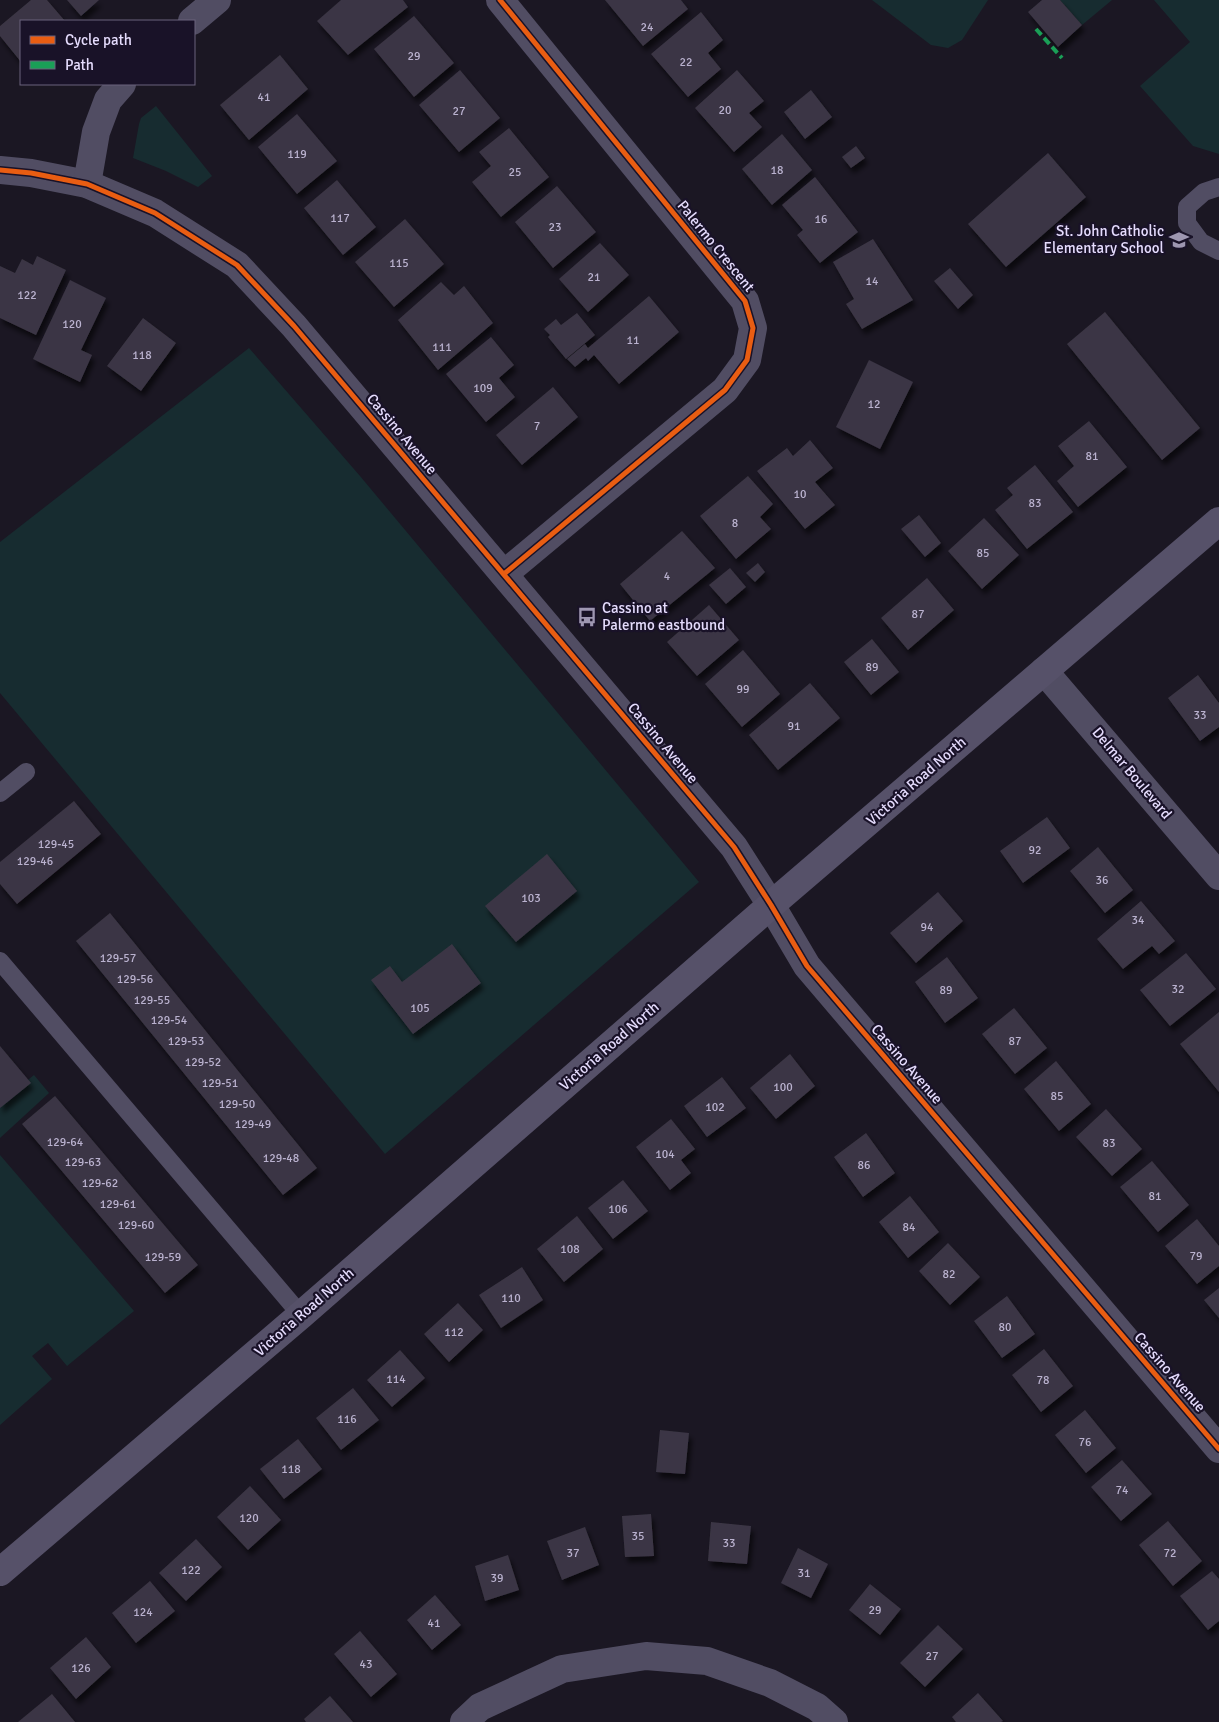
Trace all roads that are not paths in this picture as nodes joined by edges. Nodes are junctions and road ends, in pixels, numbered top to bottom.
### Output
1 (217, 0) edge
2 (500, 0) edge
3 (193, 20) edge
4 (121, 85) edge
5 (0, 170) edge
6 (87, 184) junction
7 (1219, 187) edge
8 (1219, 251) edge
9 (1219, 521) edge
10 (504, 574) junction
11 (1044, 671) junction
12 (26, 772) dead end
13 (0, 793) edge
14 (1219, 876) edge
15 (772, 905) junction
16 (0, 961) edge
17 (301, 1314) junction
18 (1219, 1449) edge
19 (0, 1572) edge
20 (464, 1722) edge
21 (834, 1722) edge

1 - 3 street
2 - 10 street, Palermo Crescent
4 - 6 street
5 - 6 street, Cassino Avenue
6 - 10 street, Cassino Avenue
7 - 8 lane
9 - 11 main road, Victoria Road North
10 - 15 street, Cassino Avenue
11 - 14 street, Delmar Boulevard
11 - 15 main road, Victoria Road North
12 - 13 lane
15 - 17 main road, Victoria Road North
15 - 18 street, Cassino Avenue
16 - 17 lane
17 - 19 main road, Victoria Road North
20 - 21 street

